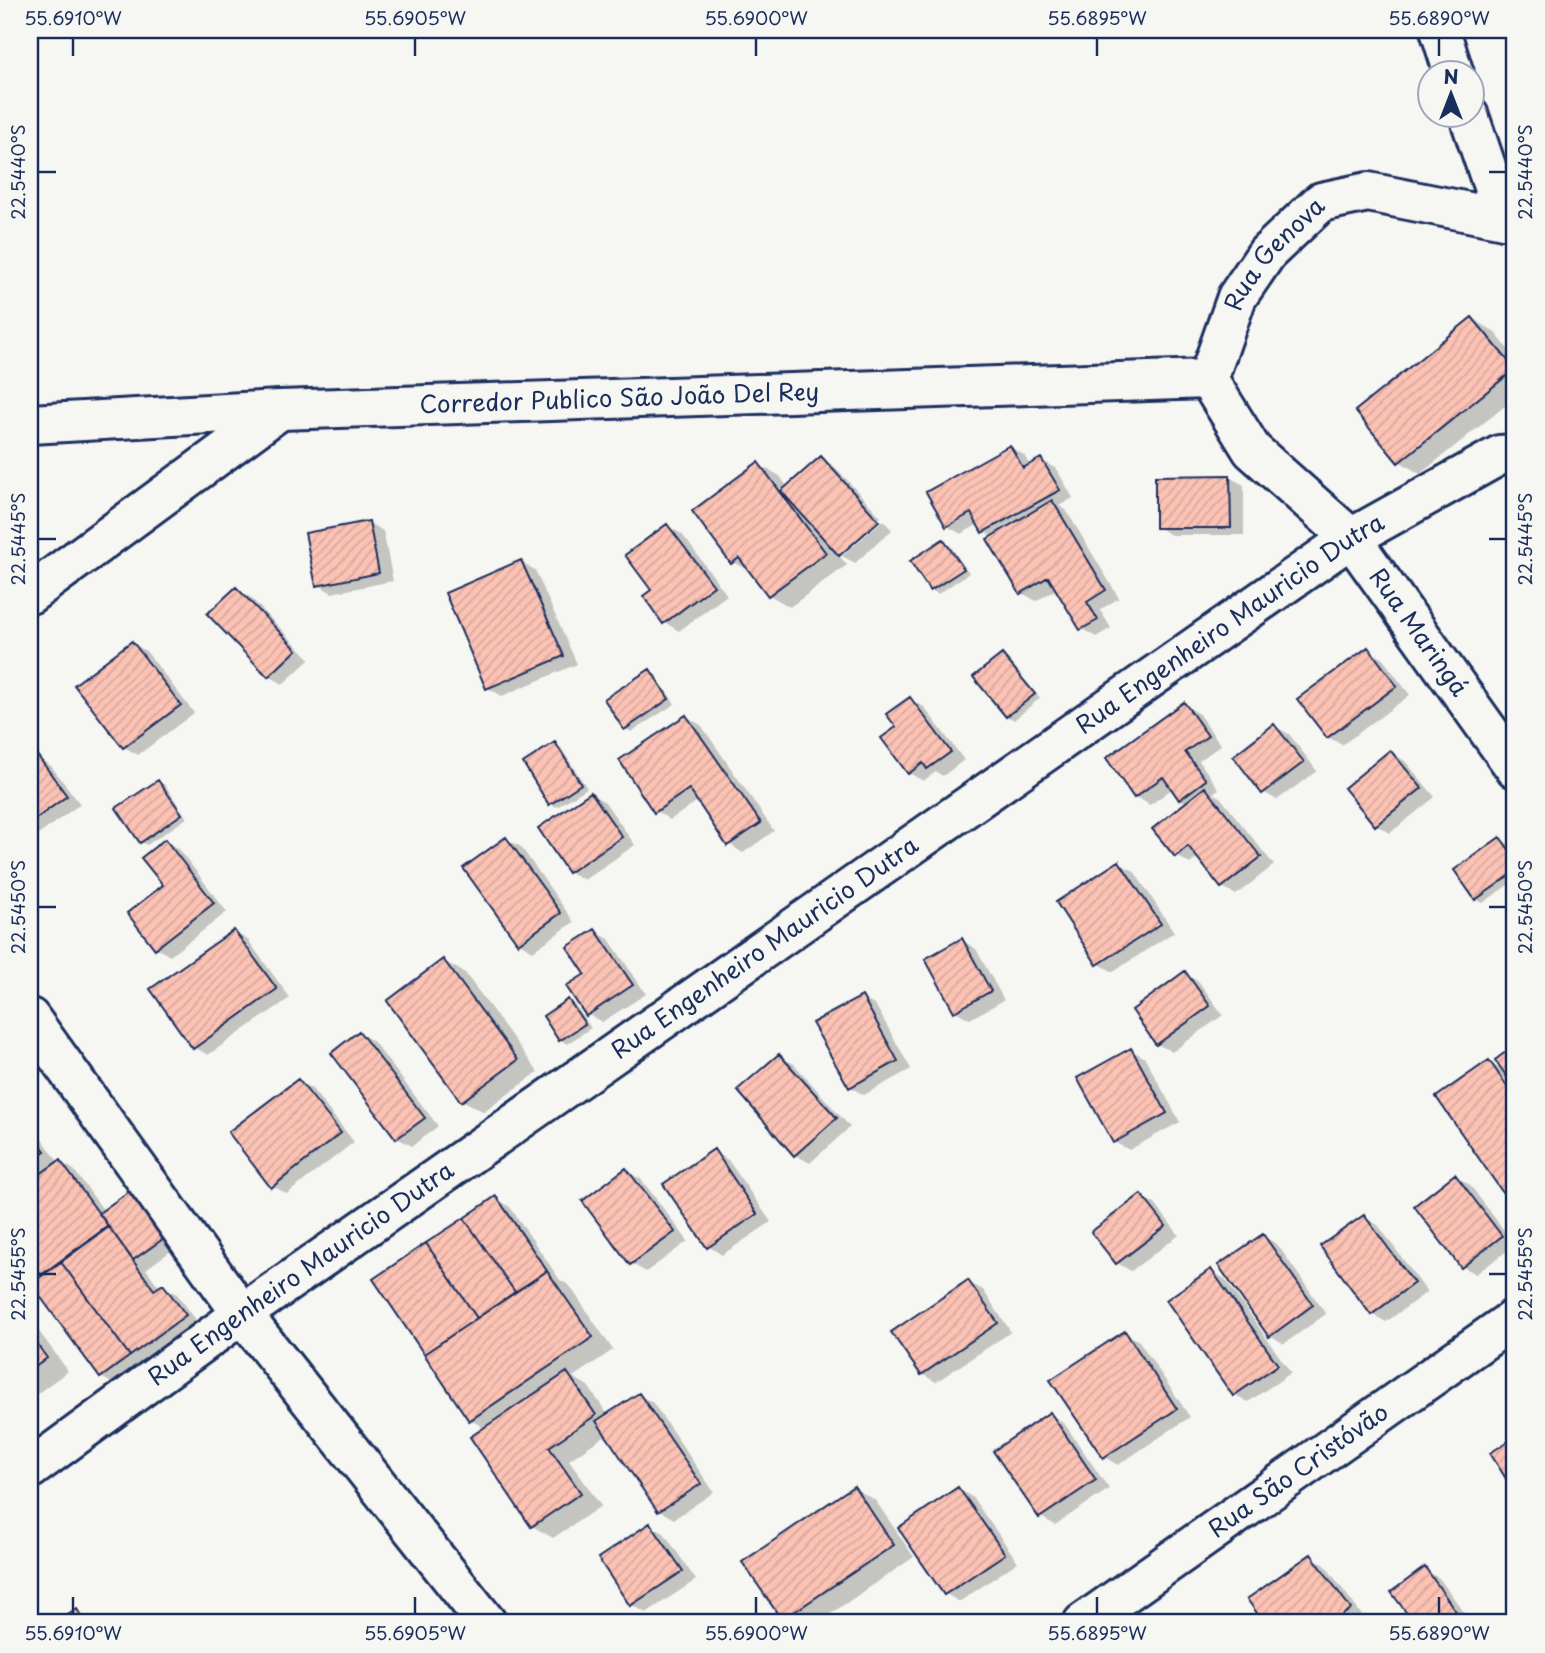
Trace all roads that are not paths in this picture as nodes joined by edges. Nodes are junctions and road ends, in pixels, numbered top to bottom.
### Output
1 (1440, 30) edge
2 (1450, 60) edge
3 (1474, 130) edge
4 (1509, 218) edge
5 (1208, 379) junction
6 (280, 410) junction
7 (30, 424) edge
8 (1515, 454) edge
9 (1351, 538) junction
10 (30, 594) edge
11 (1515, 768) edge
12 (30, 1018) edge
13 (242, 1314) junction
14 (1515, 1318) edge
15 (30, 1469) edge
16 (487, 1623) edge
17 (1083, 1623) edge

1 - 2 street
3 - 4 street
4 - 5 street, Rua Genova
5 - 6 street, Corredor Publico São João Del Rey
5 - 9 street, Rua Maringá
6 - 7 street, Corredor Publico São João Del Rey
6 - 10 street
8 - 9 street, Rua Engenheiro Mauricio Dutra
9 - 11 street, Rua Maringá
9 - 13 street, Rua Engenheiro Mauricio Dutra
12 - 13 street
13 - 15 street, Rua Engenheiro Mauricio Dutra
13 - 16 street
14 - 17 street, Rua São Cristóvão

